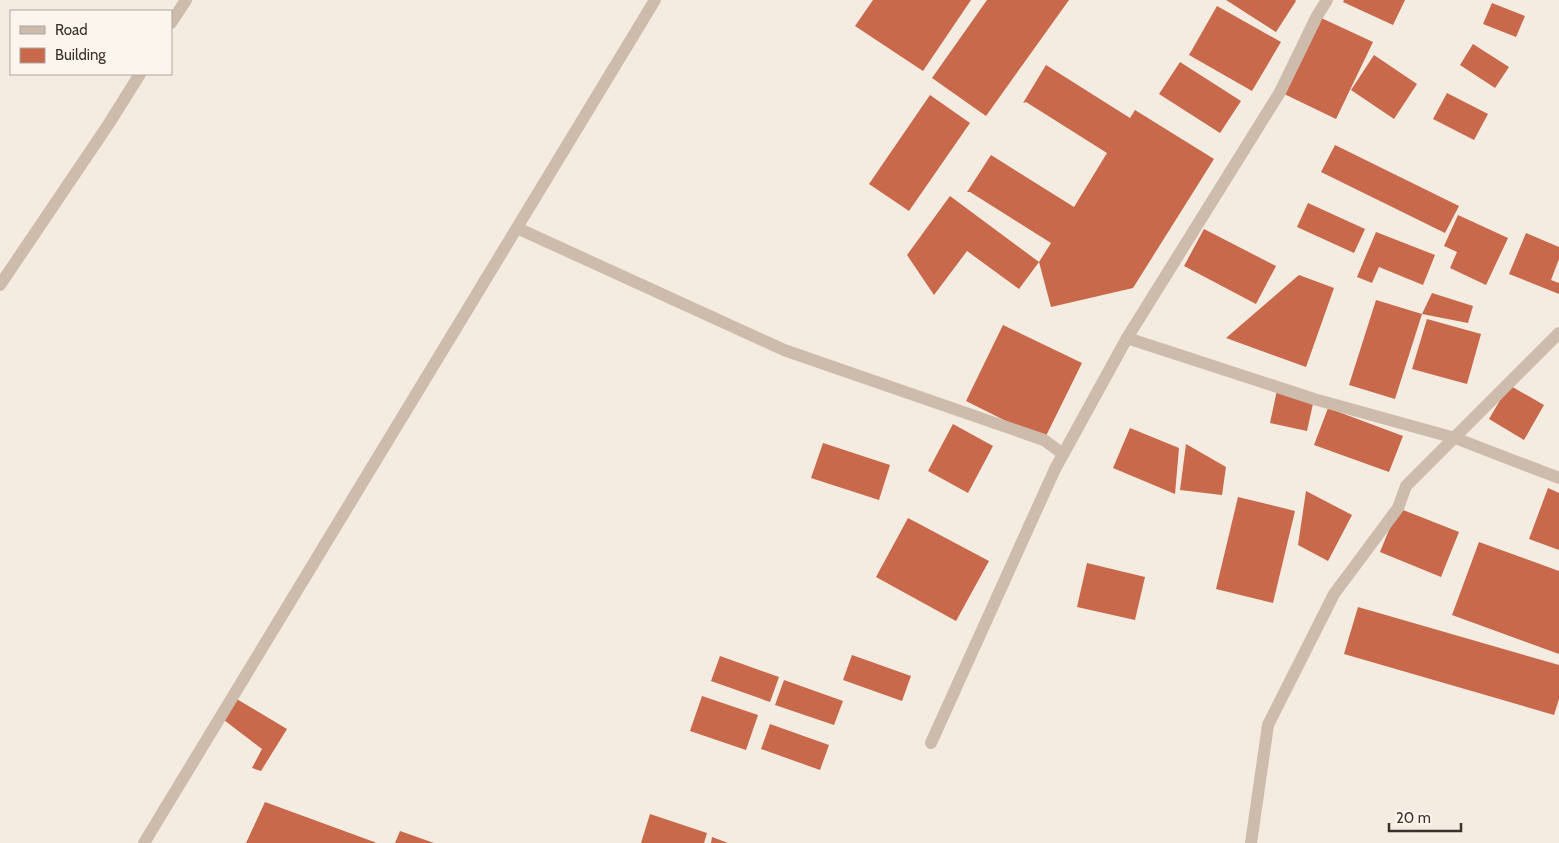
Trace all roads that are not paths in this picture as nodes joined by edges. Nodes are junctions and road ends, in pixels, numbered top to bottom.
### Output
1 (186, 0) edge
2 (655, 0) edge
3 (1327, 0) edge
4 (172, 21) edge
5 (139, 75) edge
6 (517, 228) junction
7 (0, 285) edge
8 (1559, 333) edge
9 (1127, 338) junction
10 (1454, 438) junction
11 (1063, 454) junction
12 (1559, 478) edge
13 (931, 743) dead end
14 (144, 843) edge
15 (1251, 843) edge

1 - 4 street
2 - 6 street
3 - 9 street
5 - 7 street
6 - 11 street
6 - 14 street
8 - 10 street
9 - 10 street
9 - 11 street
10 - 12 street
10 - 15 street
11 - 13 street

